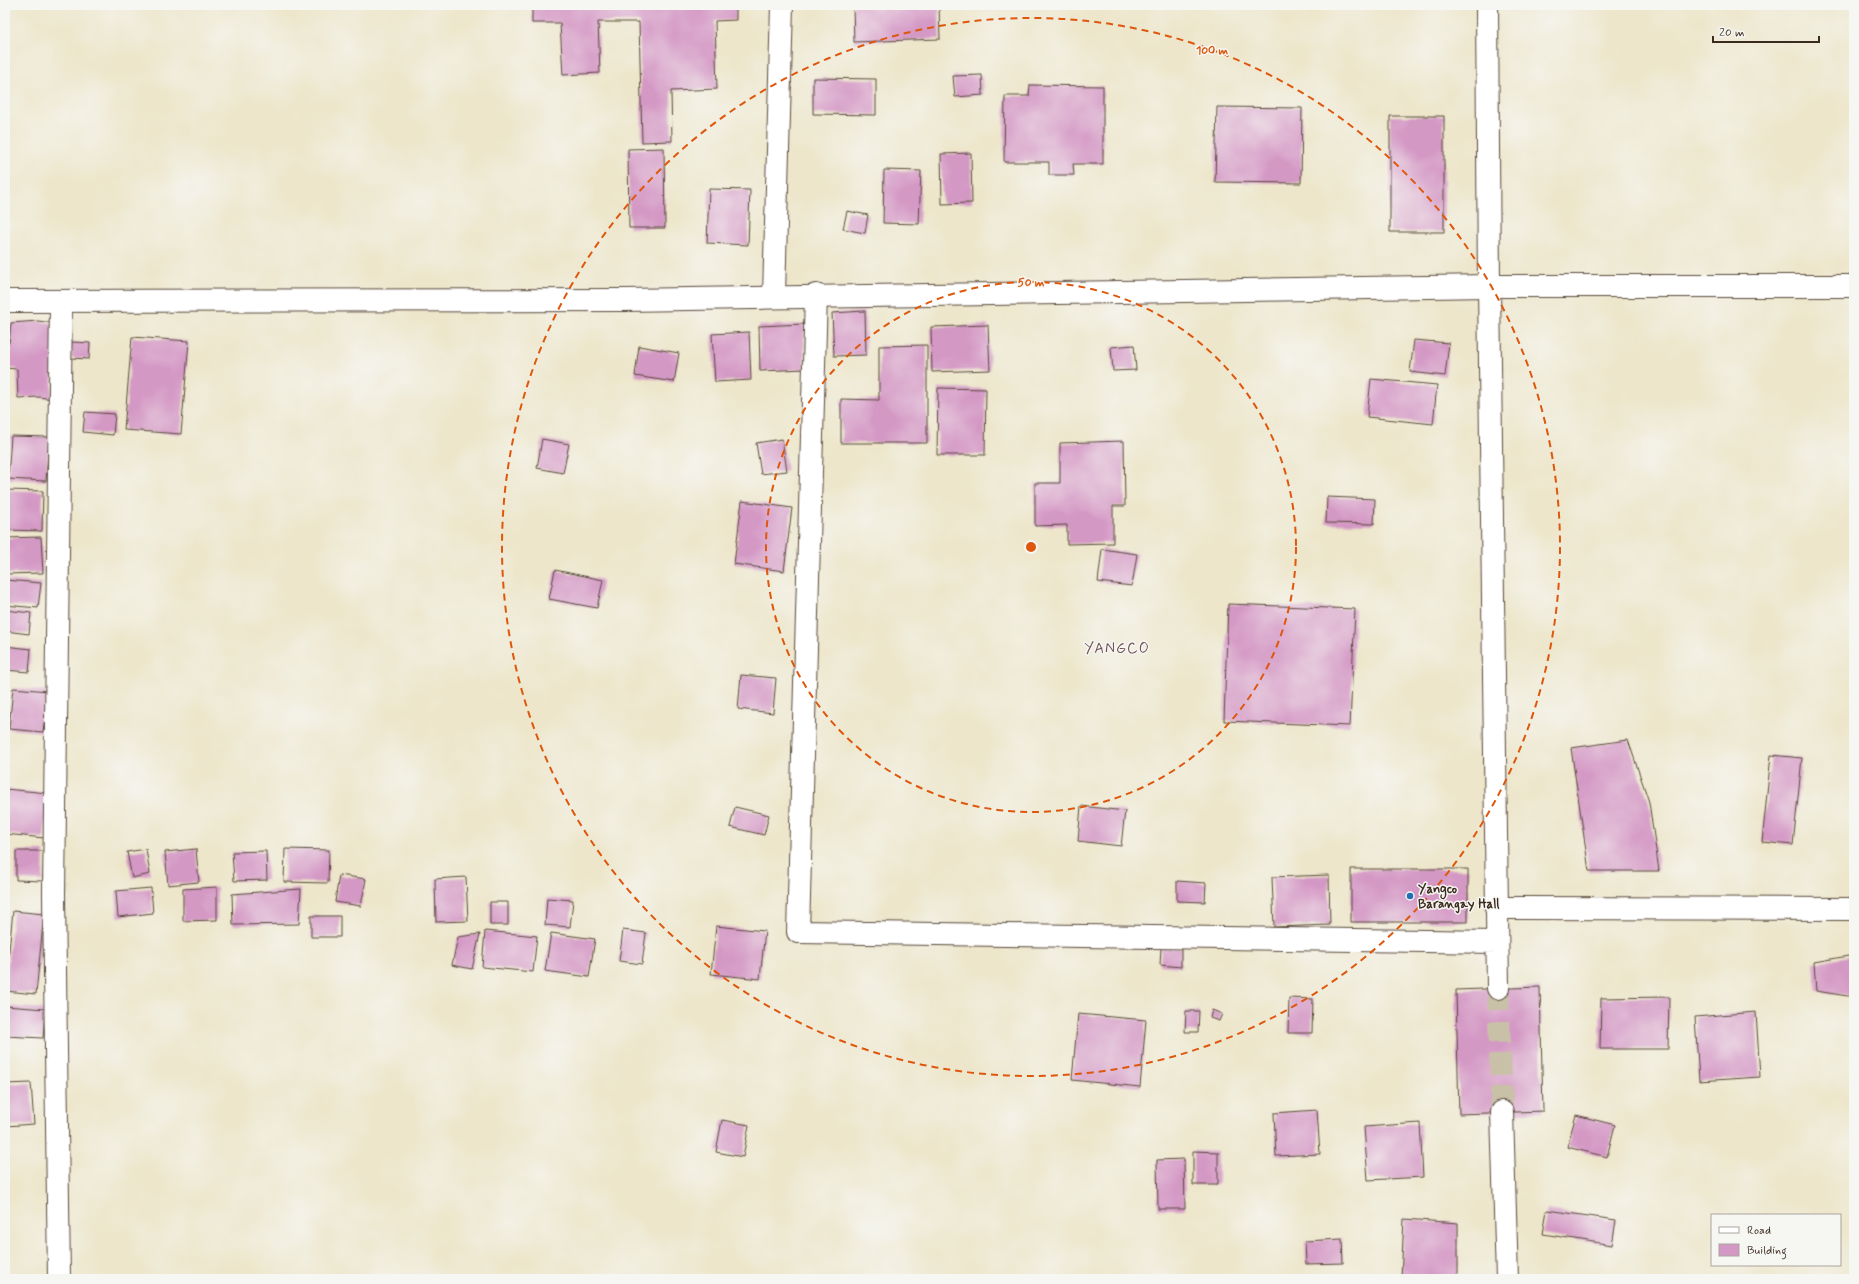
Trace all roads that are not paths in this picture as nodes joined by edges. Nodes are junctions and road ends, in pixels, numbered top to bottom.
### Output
1 (782, 5) edge
2 (1487, 5) edge
3 (1489, 286) junction
4 (1854, 286) edge
5 (816, 295) junction
6 (774, 296) junction
7 (5, 301) edge
8 (61, 302) junction
9 (1496, 908) junction
10 (1854, 909) edge
11 (1497, 942) junction
12 (1498, 988) tunnel mouth
13 (1502, 1112) tunnel mouth
14 (60, 1279) edge
15 (1507, 1279) edge

1 - 6 street
2 - 3 street
3 - 4 street
3 - 5 street
3 - 9 street
5 - 6 street
5 - 11 street
6 - 8 street
7 - 8 street
8 - 14 street
9 - 10 street
9 - 11 street
11 - 12 street
13 - 15 street

